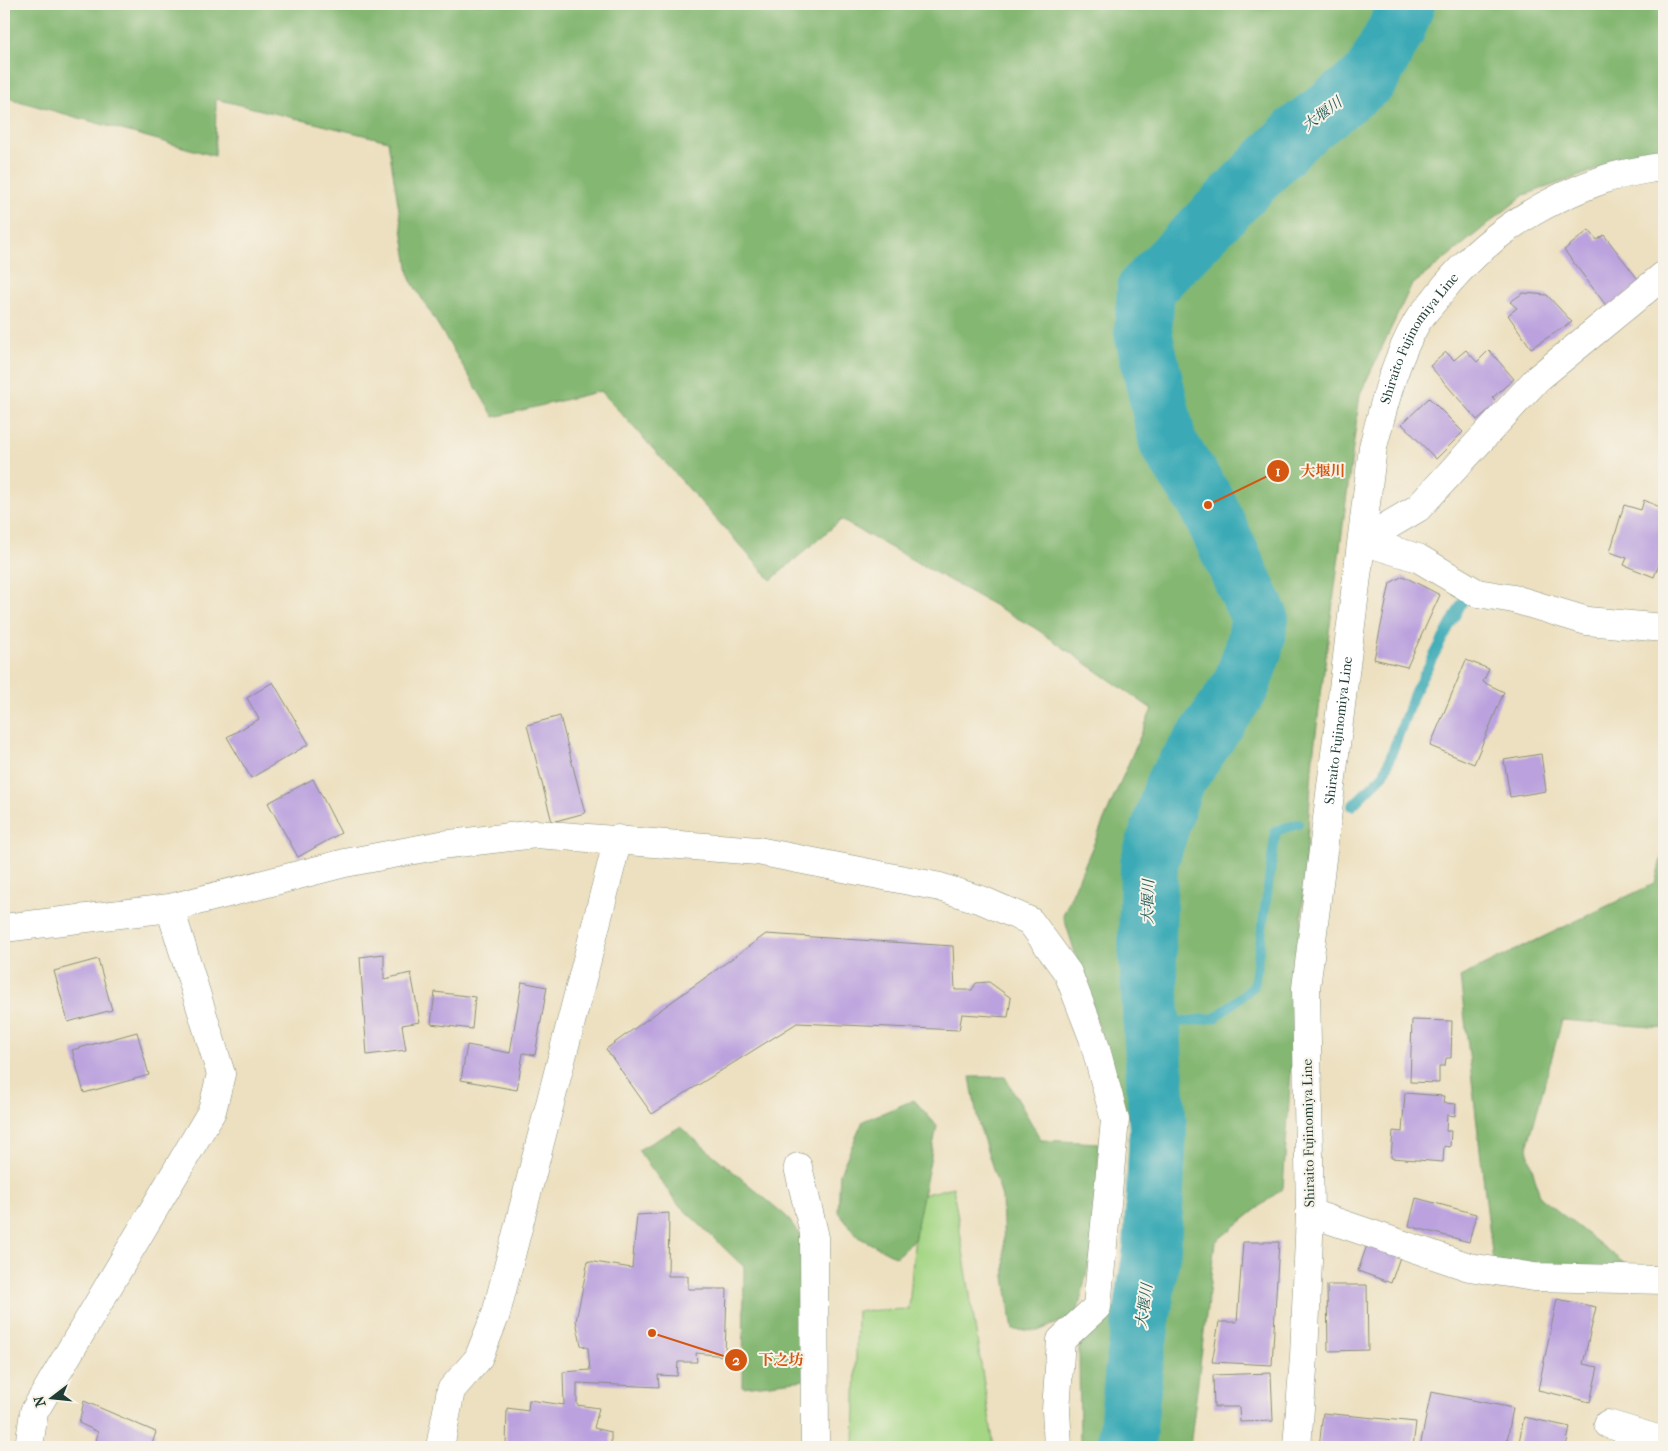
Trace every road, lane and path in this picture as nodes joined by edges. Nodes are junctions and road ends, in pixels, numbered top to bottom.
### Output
1 (1664, 166) edge
2 (1664, 275) edge
3 (1362, 541) junction
4 (1662, 622) edge
5 (618, 839) junction
6 (170, 908) junction
7 (4, 928) edge
8 (798, 1167) dead end
9 (1310, 1213) junction
10 (1664, 1280) edge
11 (1608, 1424) dead end
12 (1664, 1440) edge
13 (29, 1447) edge
14 (440, 1447) edge
15 (815, 1447) edge
16 (1058, 1447) edge
17 (1297, 1447) edge

1 - 3 street, Shiraito Fujinomiya Line
2 - 3 street
3 - 4 street
3 - 9 street, Shiraito Fujinomiya Line
5 - 6 street
5 - 14 street
5 - 16 street
6 - 7 street
6 - 13 street
8 - 15 street
9 - 10 street
9 - 17 street, Shiraito Fujinomiya Line
11 - 12 street

